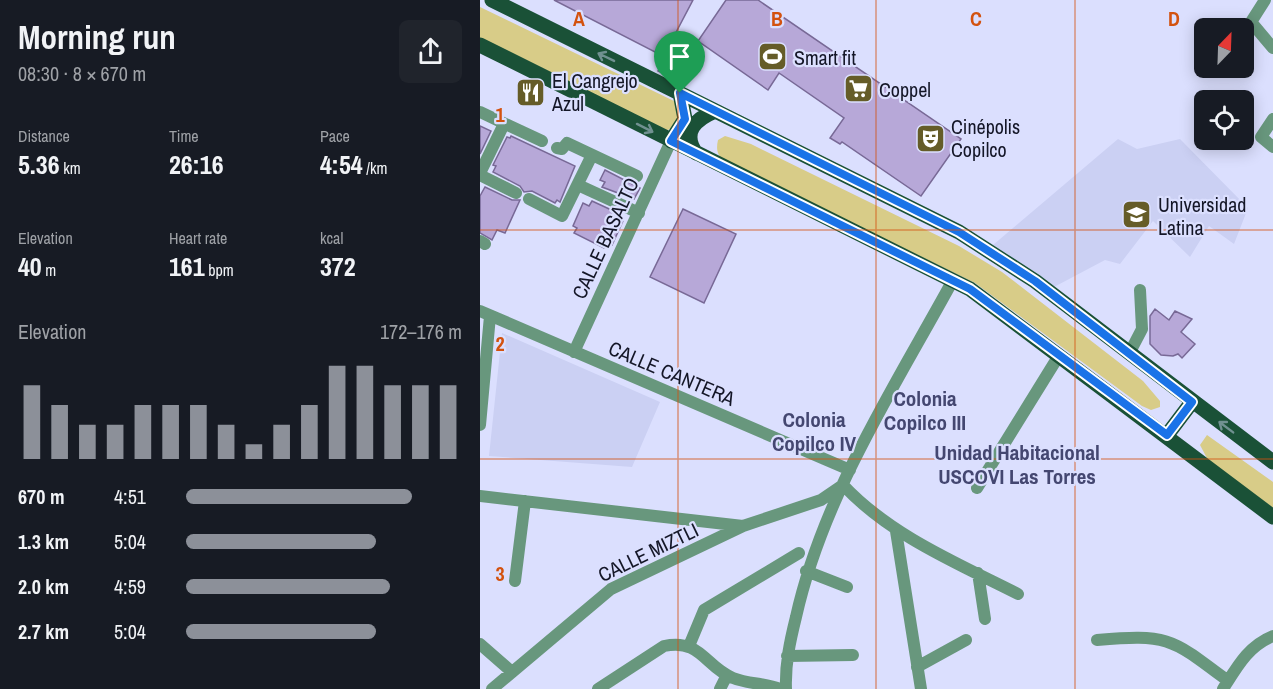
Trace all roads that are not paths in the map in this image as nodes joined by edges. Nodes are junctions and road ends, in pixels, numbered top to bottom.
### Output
1 (492, 0) edge
2 (1265, 0) edge
3 (480, 45) edge
4 (1273, 48) edge
5 (680, 93) junction
6 (715, 111) junction
7 (480, 112) edge
8 (1273, 119) edge
9 (504, 124) junction
10 (542, 141) dead end
11 (671, 141) junction
12 (1273, 147) edge
13 (557, 148) dead end
14 (696, 153) junction
15 (592, 155) junction
16 (480, 174) edge
17 (637, 176) dead end
18 (578, 185) junction
19 (516, 193) dead end
20 (529, 199) dead end
21 (639, 213) junction
22 (953, 280) junction
23 (1140, 290) dead end
24 (485, 314) edge
25 (574, 352) junction
26 (1130, 352) junction
27 (1058, 357) junction
28 (1192, 402) junction
29 (480, 425) edge
30 (1167, 435) junction
31 (1273, 462) edge
32 (850, 470) junction
33 (843, 485) junction
34 (977, 488) dead end
35 (480, 496) edge
36 (525, 501) junction
37 (1273, 517) edge
38 (743, 526) junction
39 (896, 531) junction
40 (799, 553) dead end
41 (806, 571) junction
42 (978, 573) junction
43 (515, 581) dead end
44 (847, 587) dead end
45 (1018, 594) dead end
46 (985, 619) dead end
47 (1273, 636) edge
48 (966, 640) dead end
49 (1097, 640) dead end
50 (480, 644) edge
51 (689, 646) junction
52 (853, 655) dead end
53 (787, 656) junction
54 (917, 667) junction
55 (512, 672) junction
56 (727, 675) junction
57 (613, 685) edge
58 (1225, 685) edge
59 (492, 689) edge
60 (598, 689) edge
61 (720, 689) edge
62 (780, 689) edge
63 (786, 689) edge
64 (921, 689) edge

5 -> 1 main road
2 - 4 street
3 -> 11 main road
5 - 6 main road
5 - 11 main road
6 - 14 main road
6 - 26 main road
7 - 9 street
8 - 12 street
9 - 10 street
9 - 16 street
11 - 14 main road
11 - 21 street, CALLE BASALTO
13 - 15 street
14 - 22 main road
15 - 17 street
15 - 18 street
16 - 19 street
18 - 20 street
18 - 21 street
21 - 25 street, CALLE BASALTO
22 - 27 main road
22 - 32 street
23 - 26 street
24 - 25 street, CALLE CANTERA
24 - 29 street
25 - 32 street, CALLE CANTERA
26 - 28 main road
27 - 30 main road
27 - 34 street
28 - 30 main road
31 -> 28 main road
30 - 37 main road
32 - 33 street
33 - 38 street, CALLE MIZTLI
33 - 39 street
33 - 41 street
35 - 36 street
36 - 38 street
36 - 43 street
38 - 55 street, CALLE MIZTLI
39 - 42 street
39 - 54 street
40 - 51 street
41 - 44 street
41 - 53 street
42 - 45 street
42 - 46 street
47 - 58 street
48 - 54 street
49 - 58 street
50 - 55 street
51 - 56 street
51 - 57 street
52 - 53 street
53 - 63 street
54 - 64 street
55 - 59 street, CALLE MIZTLI
56 - 61 street
56 - 62 street
57 - 60 street

